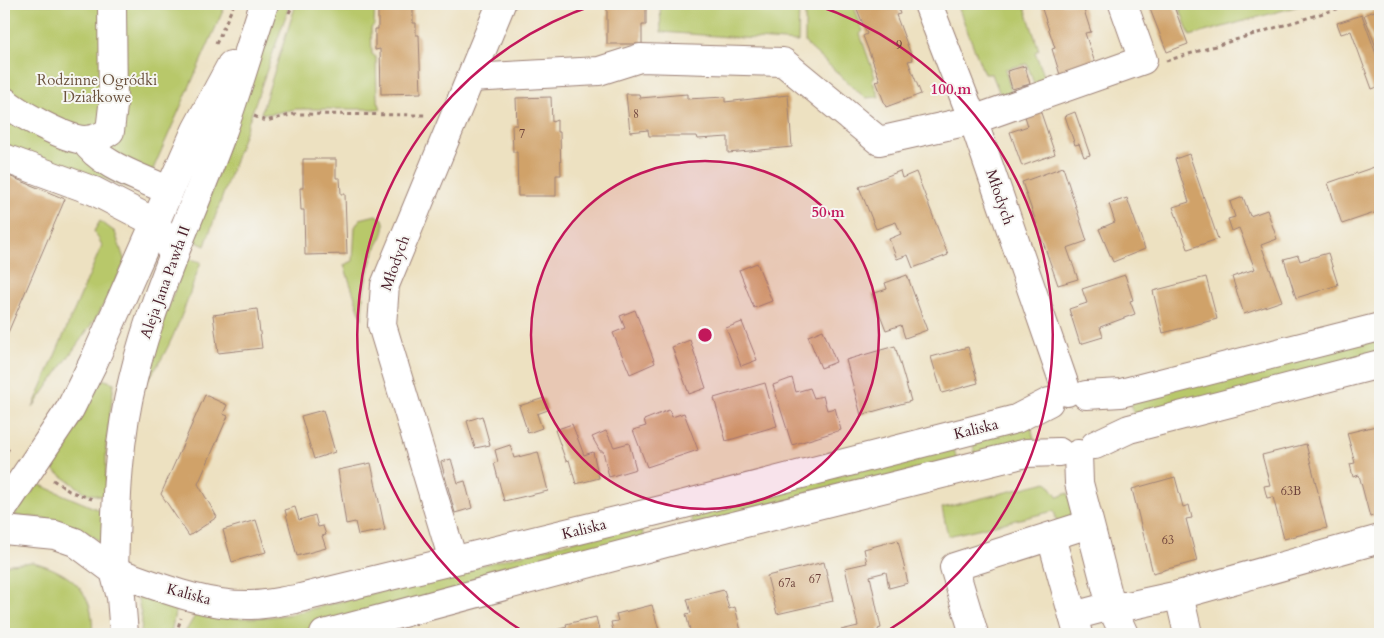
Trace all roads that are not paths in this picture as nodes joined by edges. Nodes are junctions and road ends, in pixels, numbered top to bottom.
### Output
1 (112, 4) edge
2 (264, 4) edge
3 (501, 4) edge
4 (928, 4) edge
5 (1123, 4) edge
6 (471, 78) junction
7 (4, 101) edge
8 (973, 120) junction
9 (84, 140) junction
10 (4, 158) edge
11 (159, 186) junction
12 (156, 223) junction
13 (174, 256) junction
14 (1380, 327) edge
15 (1380, 364) edge
16 (1067, 396) junction
17 (1077, 450) junction
18 (4, 507) edge
19 (669, 508) junction
20 (1089, 524) junction
21 (4, 530) edge
22 (1051, 537) junction
23 (1380, 539) edge
24 (677, 540) junction
25 (453, 560) junction
26 (114, 571) junction
27 (1179, 595) junction
28 (1111, 606) junction
29 (1075, 625) edge
30 (124, 634) edge
31 (324, 634) edge
32 (974, 634) edge
33 (1124, 634) edge
34 (1188, 634) edge

1 - 9 street
2 - 11 street, Aleja Jana Pawła II
2 - 13 street, Aleja Jana Pawła II
3 - 6 street, Młodych
4 - 8 street, Młodych
5 - 8 street
6 - 8 street
6 - 25 street, Młodych
7 - 9 street
8 - 16 street, Młodych
9 - 11 street
10 - 12 street
11 - 12 street, Aleja Jana Pawła II
12 - 13 street
12 - 18 street, Aleja Jana Pawła II
13 - 26 street, Aleja Jana Pawła II
14 - 16 street, Kaliska
15 - 17 street
16 - 17 street
16 - 17 street
16 - 19 street, Kaliska
17 - 20 street
17 - 24 street
19 - 24 street
19 - 25 street, Kaliska
20 - 22 street
20 - 28 street
21 - 26 street, Kaliska
22 - 29 street
22 - 32 street
23 - 27 street
24 - 31 street
25 - 26 street, Kaliska
26 - 30 street, Aleja Jana Pawła II
27 - 28 street
27 - 34 street
28 - 29 street
28 - 33 street

